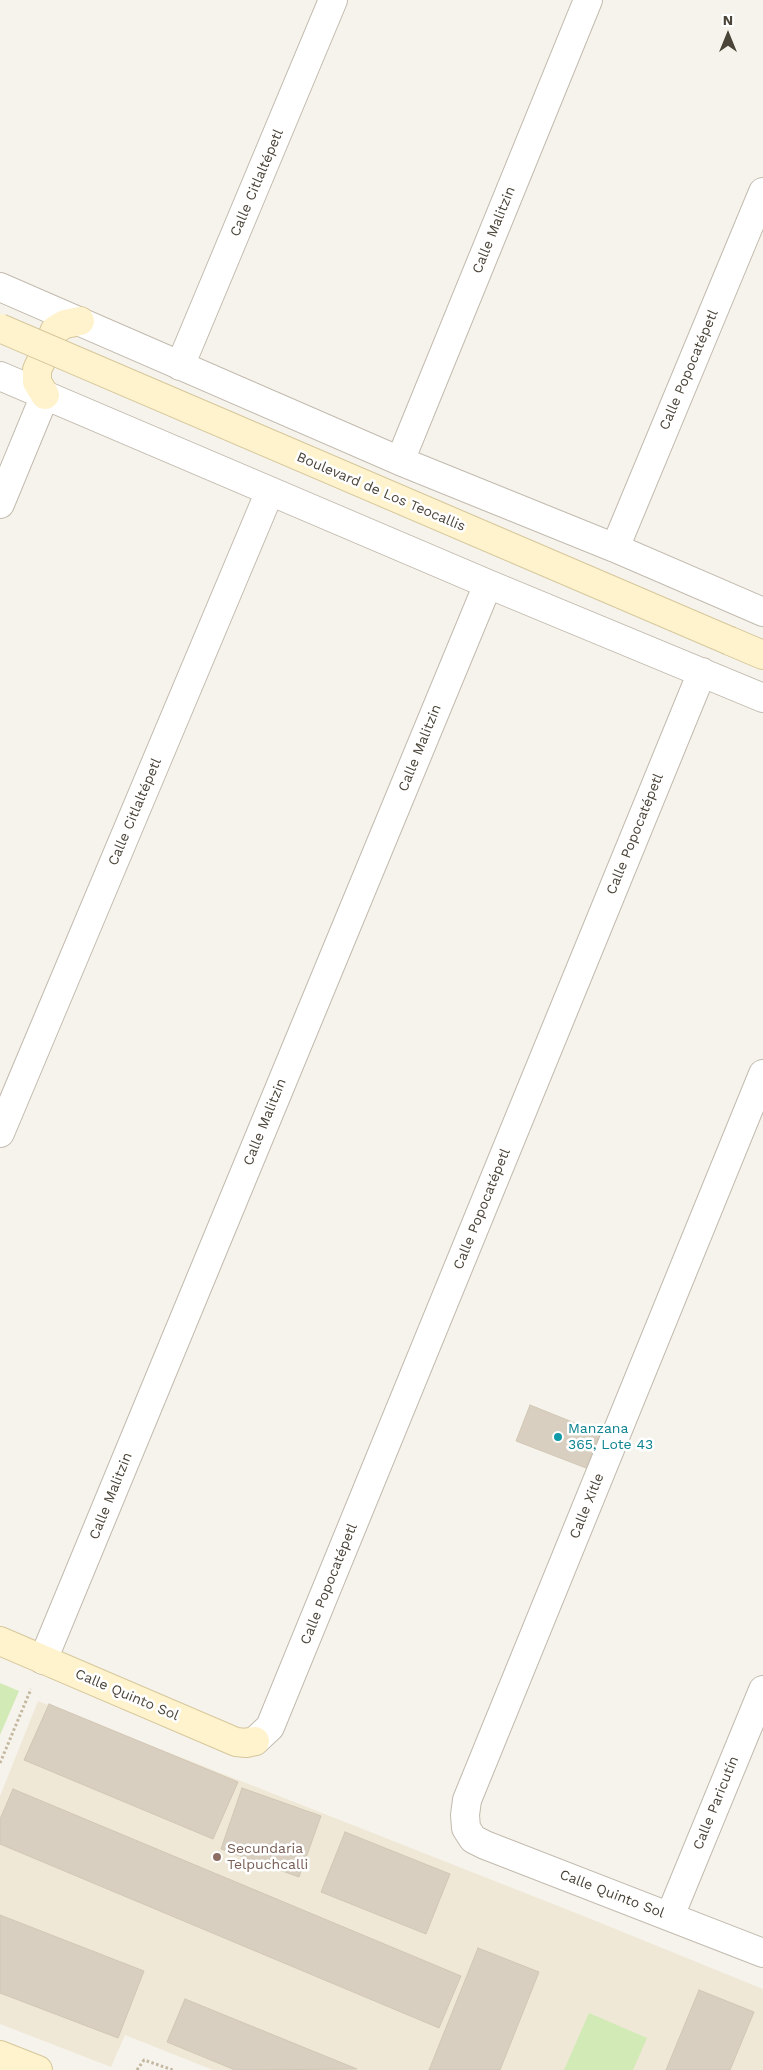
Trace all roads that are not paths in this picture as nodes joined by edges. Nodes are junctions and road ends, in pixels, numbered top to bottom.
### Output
1 (333, 0) edge
2 (588, 0) edge
3 (763, 192) edge
4 (0, 287) edge
5 (80, 321) junction
6 (0, 328) edge
7 (180, 366) junction
8 (0, 376) edge
9 (45, 395) junction
10 (400, 461) junction
11 (270, 491) junction
12 (0, 504) edge
13 (615, 548) junction
14 (488, 584) junction
15 (763, 612) edge
16 (763, 655) edge
17 (702, 672) junction
18 (763, 698) edge
19 (763, 1074) edge
20 (0, 1133) edge
21 (0, 1641) edge
22 (43, 1660) junction
23 (763, 1690) edge
24 (255, 1741) joint
25 (466, 1828) joint
26 (670, 1916) junction
27 (763, 1953) edge
28 (0, 2055) edge
29 (38, 2070) edge

1 - 7 street, Calle Citlaltépetl
2 - 10 street, Calle Malitzin
3 - 13 street, Calle Popocatépetl
4 - 5 street
5 - 7 street
5 - 9 street
6 - 16 street, Boulevard de Los Teocallis, bridge
7 - 10 street
8 - 9 street
9 - 11 street
9 - 12 street
10 - 13 street
11 - 14 street
11 - 20 street, Calle Citlaltépetl
13 - 15 street
14 - 17 street
14 - 22 street, Calle Malitzin
17 - 18 street
17 - 24 street, Calle Popocatépetl
19 - 25 street, Calle Xitle
21 - 22 street, Calle Quinto Sol
22 - 24 street, Calle Quinto Sol
23 - 26 street, Calle Paricutín
25 - 26 street, Calle Quinto Sol
26 - 27 street, Calle Quinto Sol
28 - 29 street

